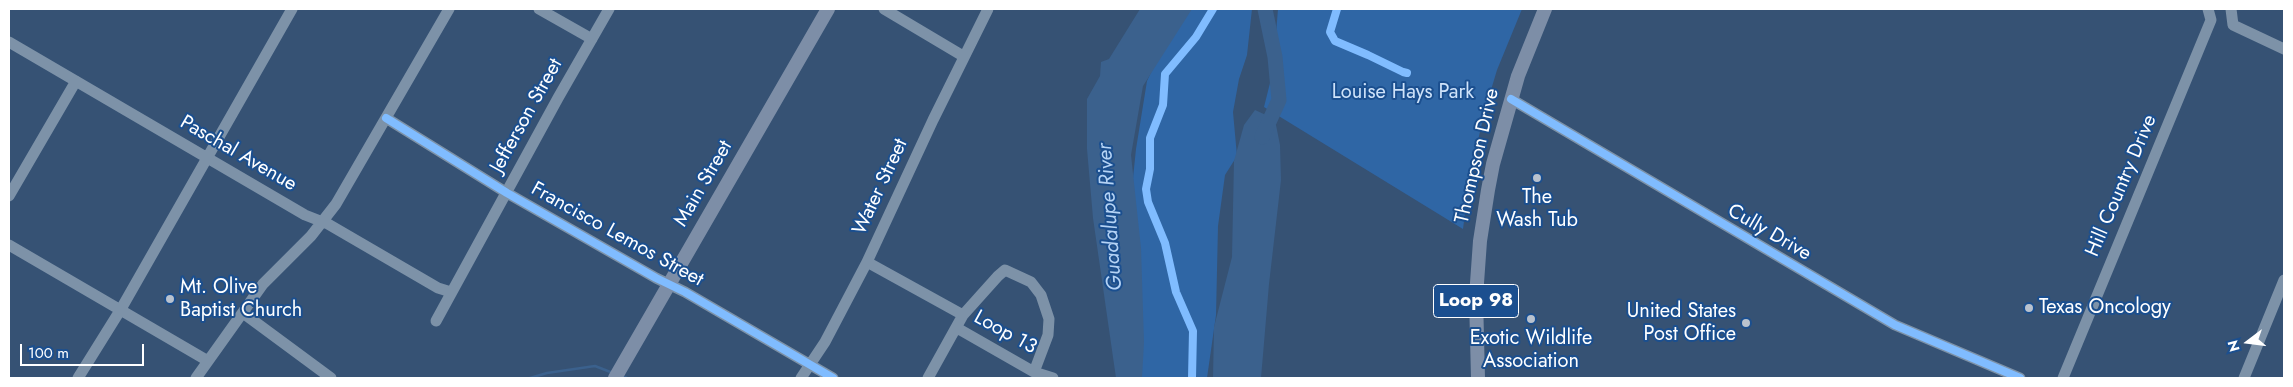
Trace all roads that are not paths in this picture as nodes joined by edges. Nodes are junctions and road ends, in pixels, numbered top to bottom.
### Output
1 (292, 9) edge
2 (449, 9) edge
3 (539, 9) edge
4 (609, 9) edge
5 (828, 9) edge
6 (884, 9) edge
7 (988, 9) edge
8 (1545, 9) edge
9 (2208, 9) edge
10 (2231, 9) edge
11 (592, 39) junction
12 (9, 42) edge
13 (2284, 49) edge
14 (963, 56) junction
15 (76, 81) junction
16 (1511, 99) junction
17 (386, 118) junction
18 (206, 157) junction
19 (507, 193) junction
20 (9, 196) edge
21 (323, 222) junction
22 (9, 245) edge
23 (867, 262) junction
24 (2284, 280) edge
25 (669, 284) junction
26 (451, 292) junction
27 (121, 309) junction
28 (243, 313) junction
29 (964, 315) junction
30 (436, 321) dead end
31 (956, 328) junction
32 (208, 361) junction
33 (810, 365) junction
34 (1034, 372) junction
35 (78, 378) edge
36 (196, 378) edge
37 (328, 378) edge
38 (615, 378) edge
39 (801, 378) edge
40 (833, 378) edge
41 (928, 378) edge
42 (1054, 378) edge
43 (1478, 378) edge
44 (2020, 378) edge
45 (2064, 378) edge
46 (2244, 378) edge

1 - 18 street
2 - 17 street
3 - 11 street
4 - 11 street, Jefferson Street
5 - 25 main road, Main Street
6 - 14 street
7 - 14 street, Water Street
8 - 16 main road, Thompson Drive / Loop 98
9 - 45 street, Hill Country Drive
10 - 13 street
11 - 19 street, Jefferson Street
12 - 15 street, Paschal Avenue
14 - 23 street, Water Street
15 - 18 street, Paschal Avenue
15 - 20 street
16 - 43 main road, Thompson Drive / Loop 98
16 - 44 street, Cully Drive
17 - 19 street, Francisco Lemos Street
17 - 21 street
18 - 21 street, Paschal Avenue
18 - 27 street
19 - 25 street, Francisco Lemos Street
19 - 26 street, Jefferson Street
21 - 26 street, Paschal Avenue
21 - 28 street
22 - 27 street
23 - 29 street
23 - 33 street, Water Street
24 - 46 street
25 - 33 street, Francisco Lemos Street
25 - 38 main road, Main Street
26 - 30 street, Jefferson Street
27 - 32 street
27 - 35 street
28 - 32 street
28 - 37 street
29 - 31 street
29 - 34 street, Loop 13
31 - 34 street, Loop 13
31 - 41 street
32 - 36 street
33 - 39 street, Water Street
33 - 40 street, Francisco Lemos Street
34 - 42 street, Loop 13

